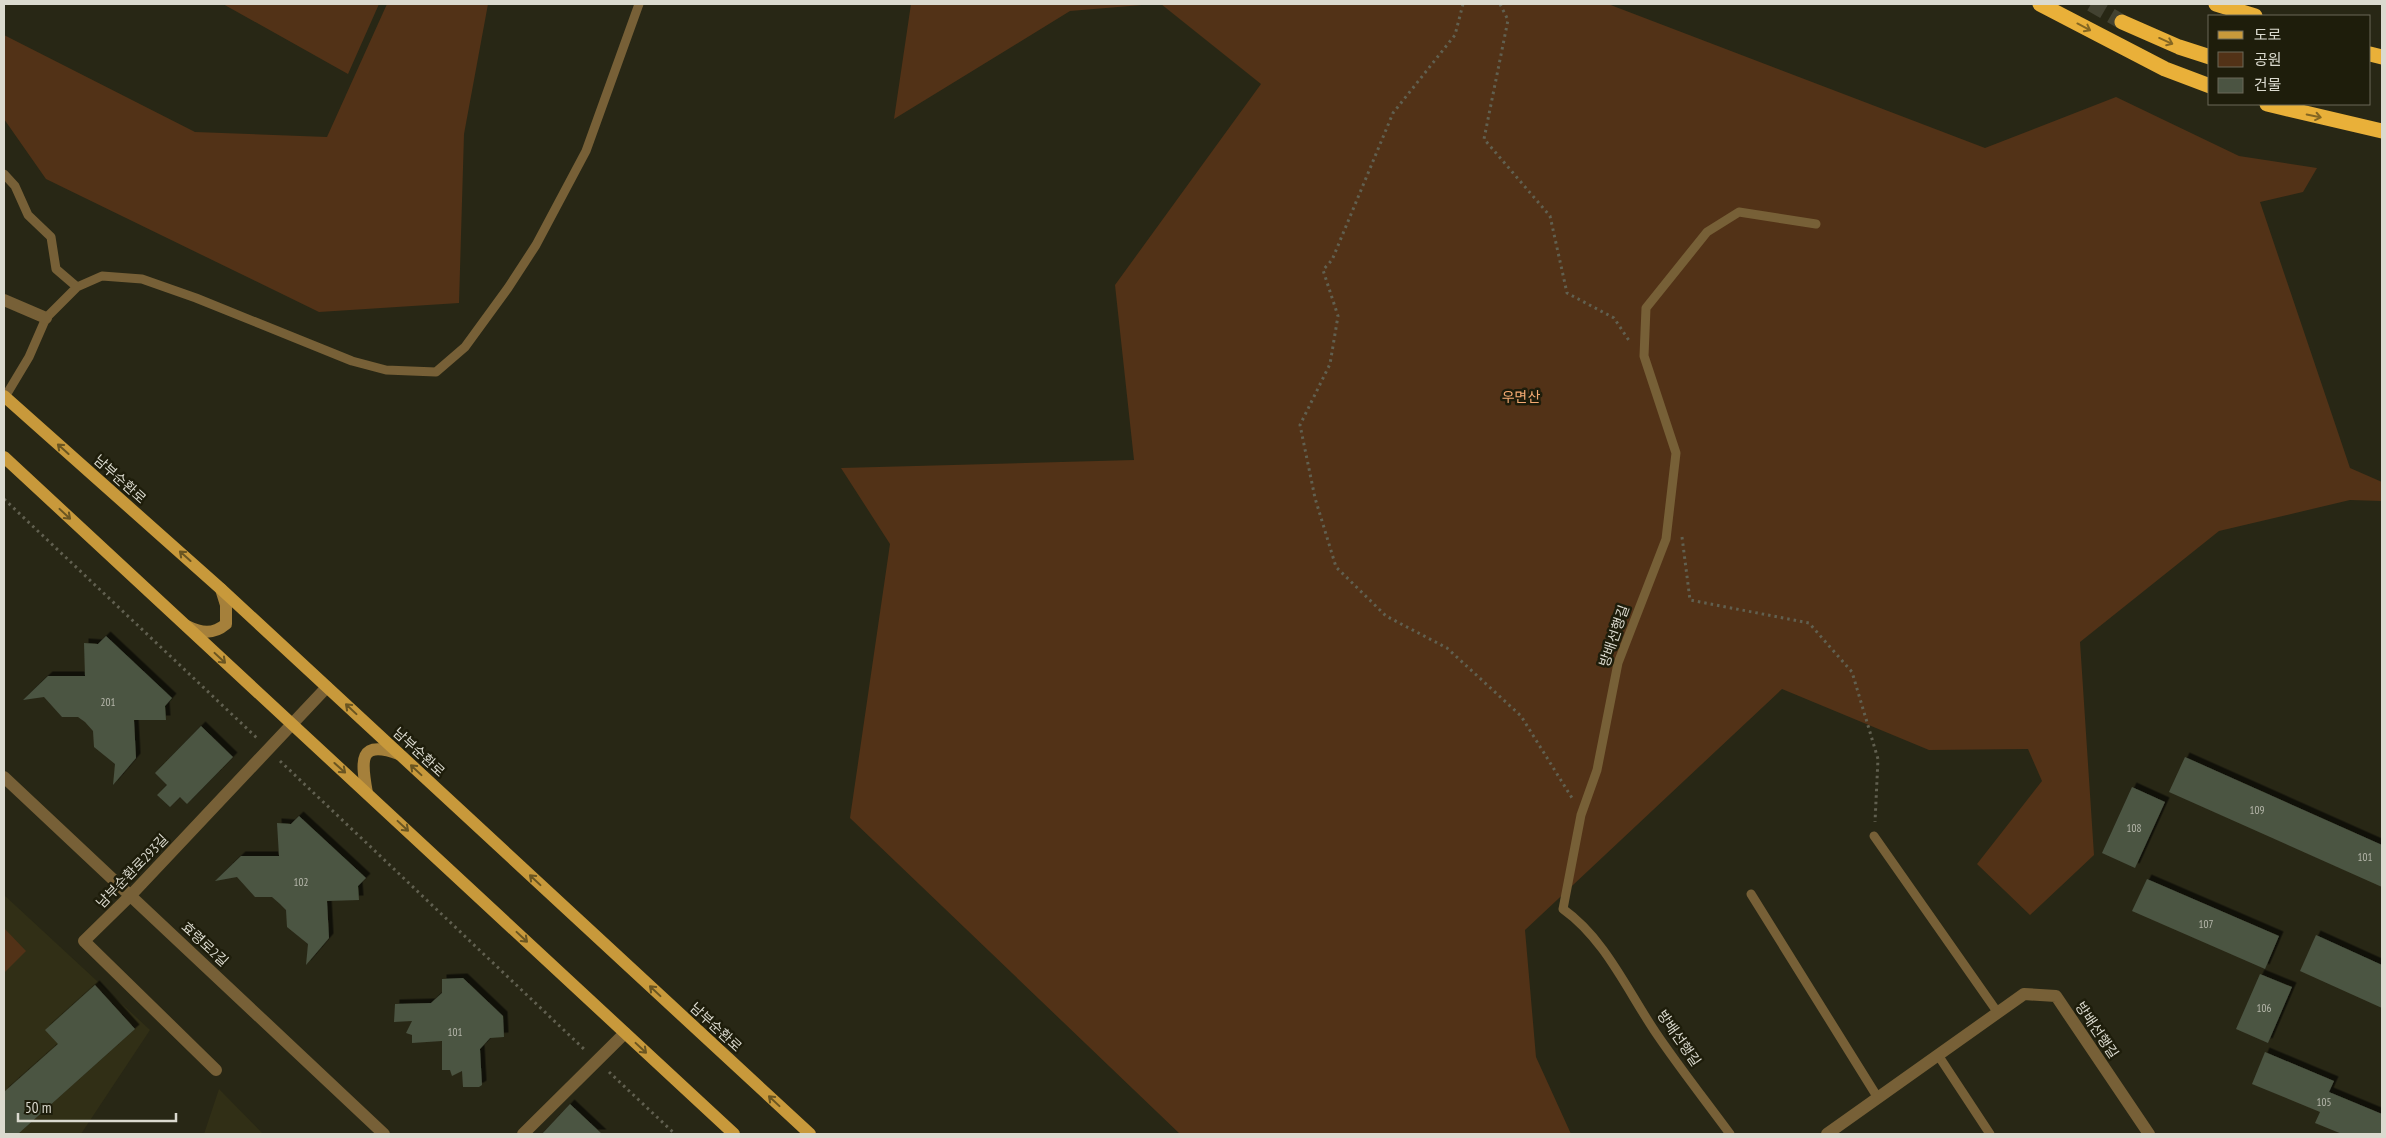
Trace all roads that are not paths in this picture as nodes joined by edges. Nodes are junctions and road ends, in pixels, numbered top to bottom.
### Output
1 (639, 4) edge
2 (2040, 4) edge
3 (2216, 4) edge
4 (2252, 15) edge
5 (2122, 22) tunnel mouth
6 (2208, 56) edge
7 (2208, 85) edge
8 (2271, 105) edge
9 (2382, 131) edge
10 (4, 174) edge
11 (1816, 224) dead end
12 (77, 287) junction
13 (4, 300) edge
14 (46, 318) junction
15 (5, 397) edge
16 (4, 457) edge
17 (221, 589) junction
18 (184, 625) junction
19 (327, 686) junction
20 (291, 723) junction
21 (399, 754) junction
22 (4, 776) edge
23 (367, 793) junction
24 (1874, 836) dead end
25 (1751, 894) dead end
26 (131, 895) junction
27 (1998, 1013) junction
28 (625, 1033) junction
29 (1938, 1055) junction
30 (216, 1070) dead end
31 (1878, 1098) junction
32 (384, 1134) edge
33 (523, 1134) edge
34 (734, 1134) edge
35 (810, 1134) edge
36 (1730, 1134) edge
37 (1827, 1134) edge
38 (1990, 1134) edge
39 (2149, 1134) edge

1 - 12 lane
2 -> 7 highway
3 - 4 highway
5 -> 6 highway
8 -> 9 highway
10 - 12 lane
11 - 36 lane, 방배선행길
12 - 14 lane
13 - 14 street
14 - 15 lane
17 -> 15 main road, 남부순환로
16 -> 18 main road
17 - 18 main road
17 - 19 main road, 남부순환로
18 -> 20 main road
19 - 20 street, 남부순환로293길
21 -> 19 main road, 남부순환로
20 -> 23 main road
20 - 26 street, 남부순환로293길
21 - 23 main road
35 -> 21 main road, 남부순환로
22 - 26 street, 효령로2길
23 -> 28 main road
24 - 27 lane
25 - 31 lane
26 - 30 street, 남부순환로293길
26 - 32 street, 효령로2길
27 - 29 street, 방배선행길
27 - 39 street, 방배선행길
28 - 33 street
28 -> 34 main road
29 - 31 street, 방배선행길
29 - 38 lane
31 - 37 street, 방배선행길

